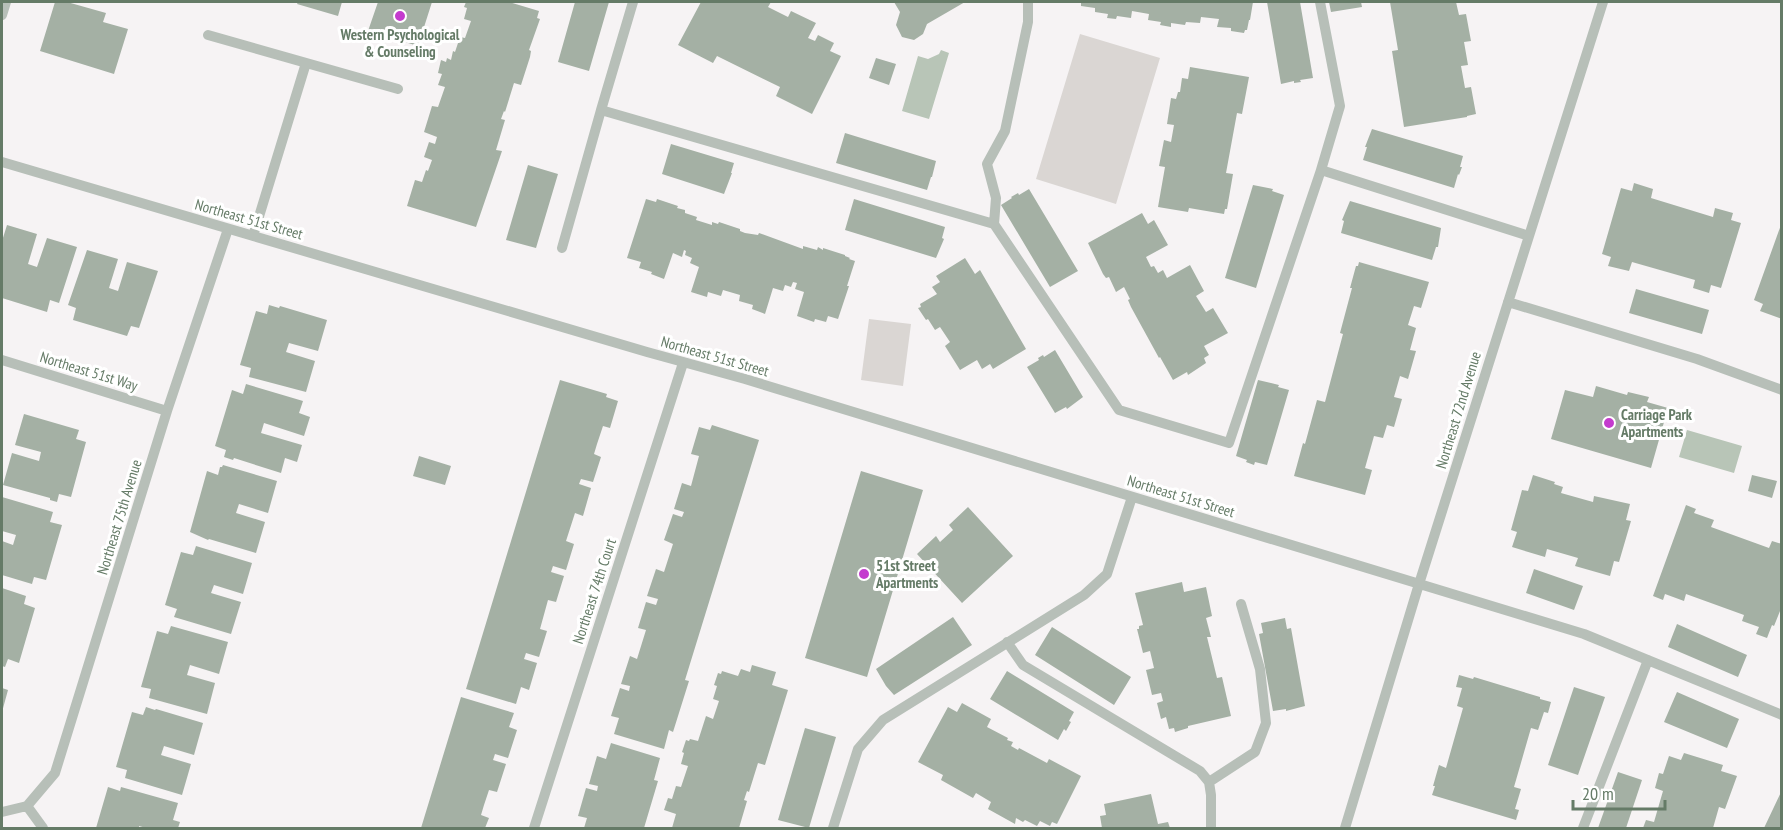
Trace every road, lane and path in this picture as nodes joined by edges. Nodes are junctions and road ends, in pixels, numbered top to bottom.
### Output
1 (6, 2) edge
2 (633, 2) edge
3 (1028, 2) edge
4 (1320, 2) edge
5 (1603, 2) edge
6 (2, 15) edge
7 (208, 34) dead end
8 (306, 63) junction
9 (398, 89) dead end
10 (601, 110) junction
11 (2, 162) edge
12 (1322, 171) junction
13 (994, 224) junction
14 (228, 229) junction
15 (254, 236) junction
16 (1528, 236) junction
17 (562, 248) dead end
18 (1508, 302) junction
19 (2, 360) edge
20 (683, 363) junction
21 (1782, 390) edge
22 (167, 411) junction
23 (1132, 497) junction
24 (1419, 584) junction
25 (1241, 604) dead end
26 (1007, 642) junction
27 (1648, 660) junction
28 (1782, 715) edge
29 (1209, 782) junction
30 (27, 806) junction
31 (2, 812) edge
32 (43, 828) edge
33 (534, 828) edge
34 (833, 828) edge
35 (1211, 828) edge
36 (1345, 828) edge
37 (1583, 828) edge

1 - 6 street
2 - 10 street
3 - 13 street
4 - 12 street
5 - 16 street, Northeast 72nd Avenue
7 - 8 street
8 - 9 street
8 - 15 street
10 - 13 street
10 - 17 street
11 - 14 street, Northeast 51st Street
12 - 13 street
12 - 16 street
14 - 15 street, Northeast 51st Street
14 - 22 street, Northeast 75th Avenue
15 - 20 street, Northeast 51st Street
16 - 18 street, Northeast 72nd Avenue
18 - 21 street
18 - 24 street, Northeast 72nd Avenue
19 - 22 street, Northeast 51st Way
20 - 23 street, Northeast 51st Street
20 - 33 street, Northeast 74th Court
22 - 30 street, Northeast 75th Avenue
23 - 24 street, Northeast 51st Street
23 - 26 street
24 - 27 street, Northeast 51st Street
24 - 36 street, Northeast 72nd Avenue
25 - 29 street
26 - 29 street
26 - 34 street
27 - 28 street, Northeast 51st Street
27 - 37 street
29 - 35 street
30 - 31 street
30 - 32 street

